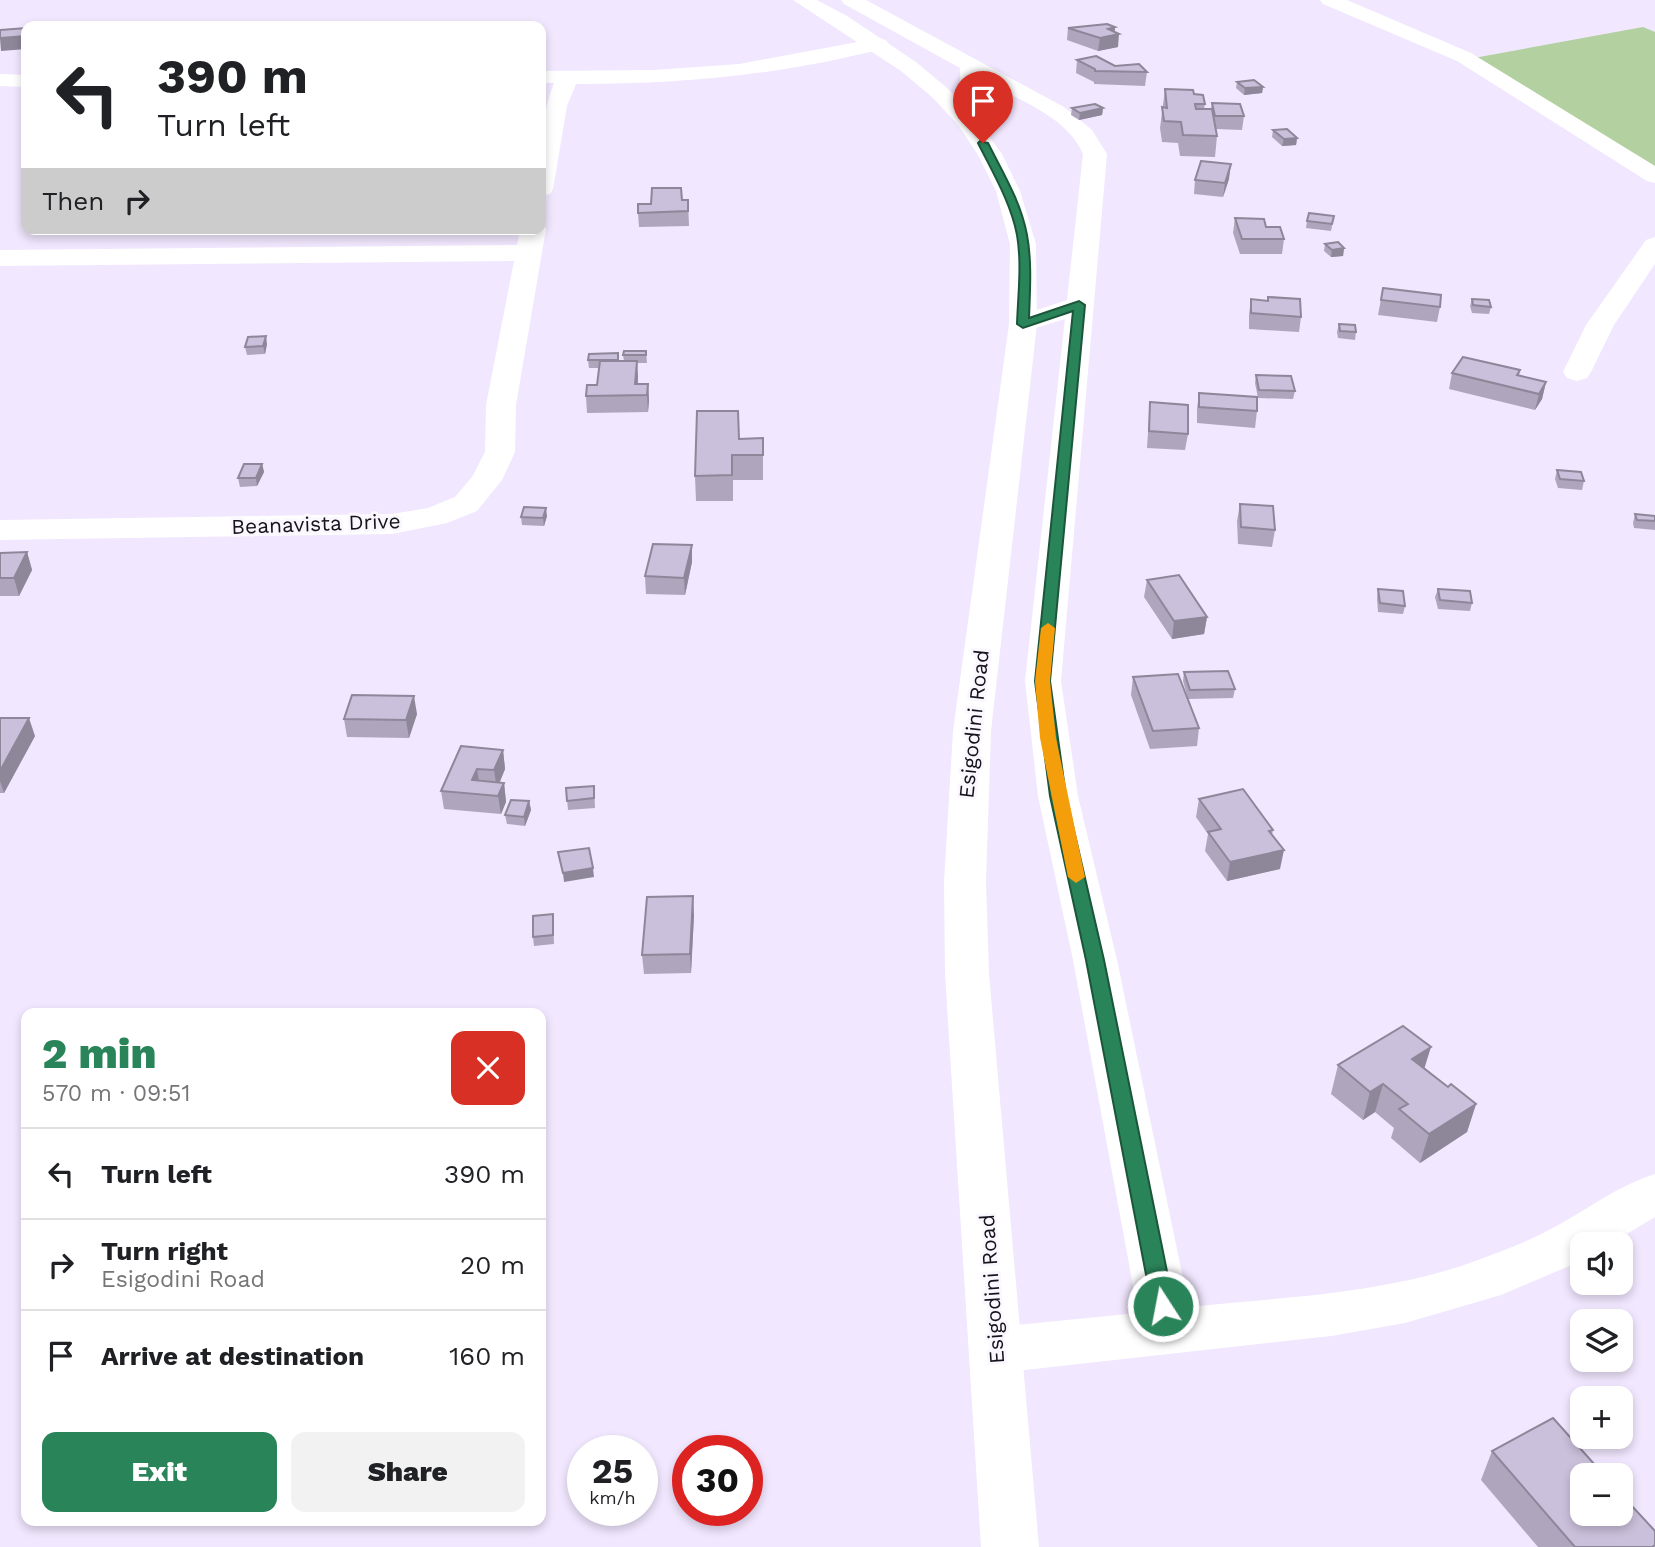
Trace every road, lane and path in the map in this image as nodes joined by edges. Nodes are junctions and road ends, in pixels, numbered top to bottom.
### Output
1 (803, 0) edge
2 (1329, 0) edge
3 (868, 24) edge
4 (971, 66) junction
5 (546, 77) edge
6 (568, 77) junction
7 (0, 80) edge
8 (21, 80) edge
9 (972, 126) junction
10 (546, 161) edge
11 (1655, 176) edge
12 (531, 241) edge
13 (1655, 245) edge
14 (0, 258) edge
15 (1079, 305) junction
16 (1023, 324) junction
17 (1577, 372) dead end
18 (0, 530) edge
19 (1655, 1193) edge
20 (1168, 1333) junction
21 (997, 1350) junction
22 (1010, 1547) edge

1 - 3 street, Esigodini Road
2 - 11 street
3 - 4 street
3 - 6 street
3 - 9 street, Esigodini Road
4 - 9 street
4 - 15 street
5 - 6 street
6 - 10 street
7 - 8 street
9 - 16 street, Esigodini Road
12 - 14 street
12 - 18 street, Beanavista Drive
13 - 17 street
15 - 16 street
15 - 20 street
16 - 21 street, Esigodini Road
19 - 20 street
20 - 21 street
21 - 22 street, Esigodini Road

